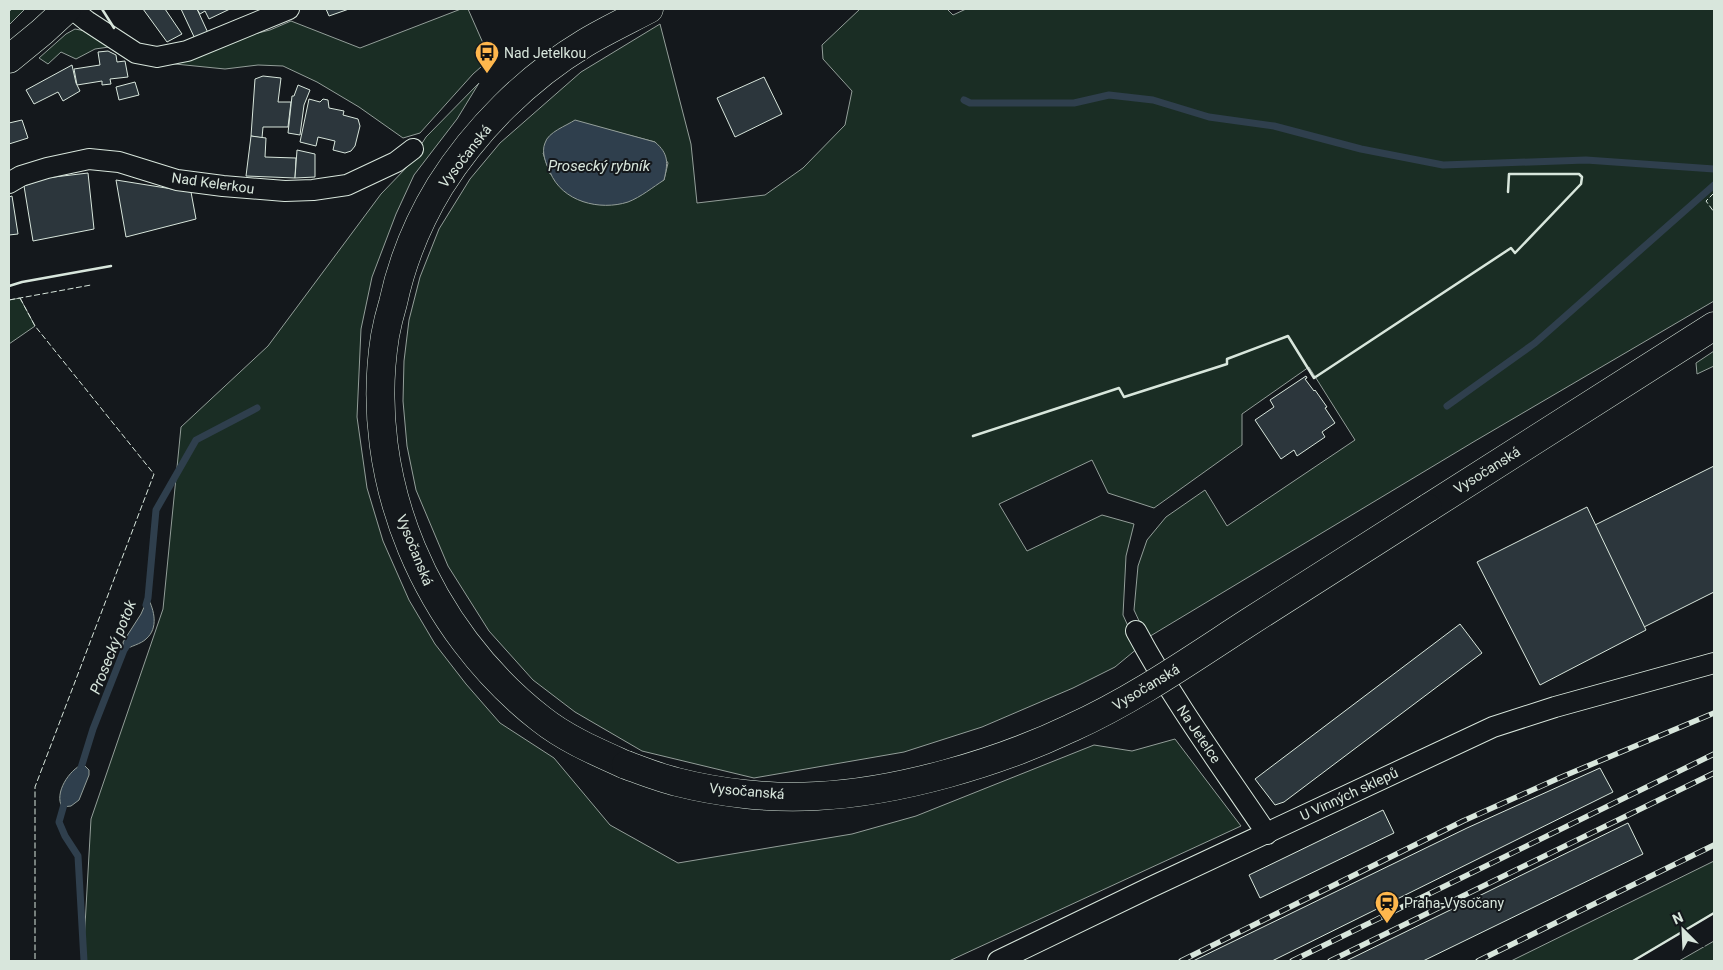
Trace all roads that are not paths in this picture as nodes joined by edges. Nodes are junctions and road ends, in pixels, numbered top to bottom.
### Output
1 (67, 9) edge
2 (72, 9) edge
3 (288, 9) edge
4 (649, 9) edge
5 (9, 58) edge
6 (413, 149) dead end
7 (9, 183) edge
8 (1714, 326) edge
9 (1136, 631) dead end
10 (1714, 663) edge
11 (1267, 834) junction
12 (998, 961) edge

1 - 5 main road
2 - 3 street
4 - 8 main road, Vysočanská, bridge
6 - 7 street, Nad Kelerkou
9 - 11 street, Na Jetelce
10 - 11 street, U Vinných sklepů
11 - 12 street, U Vinných sklepů

